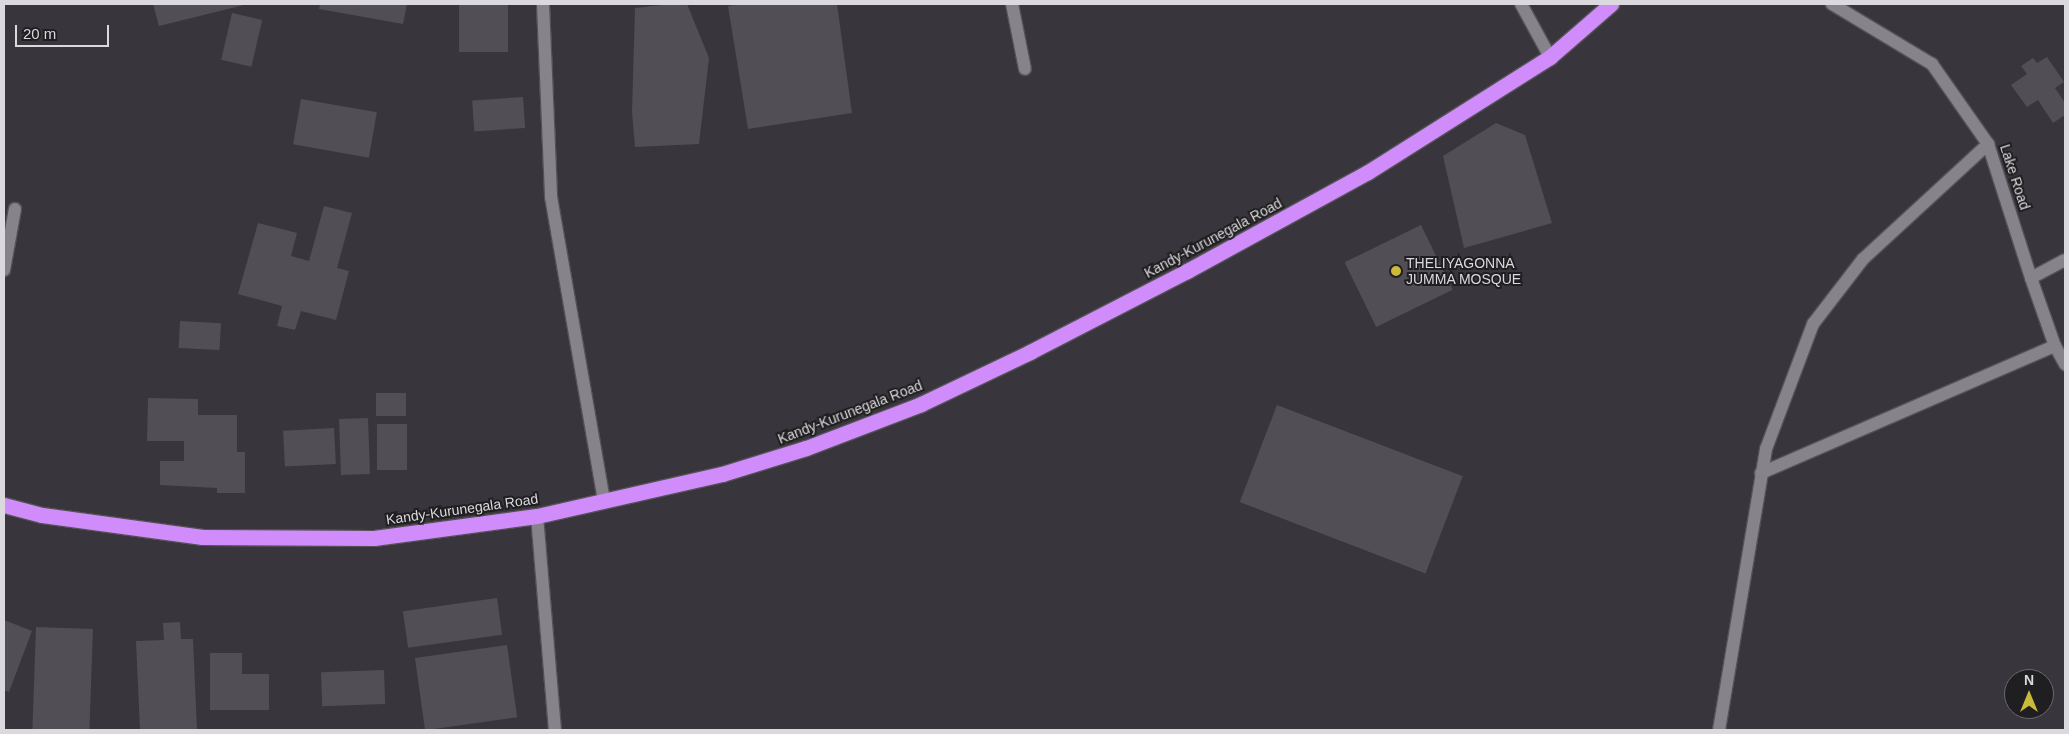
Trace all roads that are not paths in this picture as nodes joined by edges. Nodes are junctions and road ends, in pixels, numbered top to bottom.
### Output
1 (543, 4) edge
2 (1012, 4) edge
3 (1521, 4) edge
4 (1611, 4) edge
5 (1832, 4) edge
6 (1550, 57) junction
7 (1025, 69) dead end
8 (1988, 144) junction
9 (15, 209) dead end
10 (2065, 260) edge
11 (4, 270) edge
12 (2031, 278) junction
13 (2055, 346) junction
14 (2065, 364) edge
15 (1761, 473) junction
16 (604, 502) junction
17 (4, 505) edge
18 (537, 516) junction
19 (554, 730) edge
20 (1718, 730) edge

1 - 16 street
2 - 7 street
3 - 6 street
4 - 6 highway, Kandy-Kurunegala Road
5 - 8 street, Lake Road
6 - 16 highway, Kandy-Kurunegala Road
8 - 12 street, Lake Road
8 - 15 street
9 - 11 street
10 - 12 street
12 - 13 street, Lake Road
13 - 14 street, Lake Road
13 - 15 street
15 - 20 street
16 - 18 highway, Kandy-Kurunegala Road
17 - 18 highway, Kandy-Kurunegala Road
18 - 19 street

